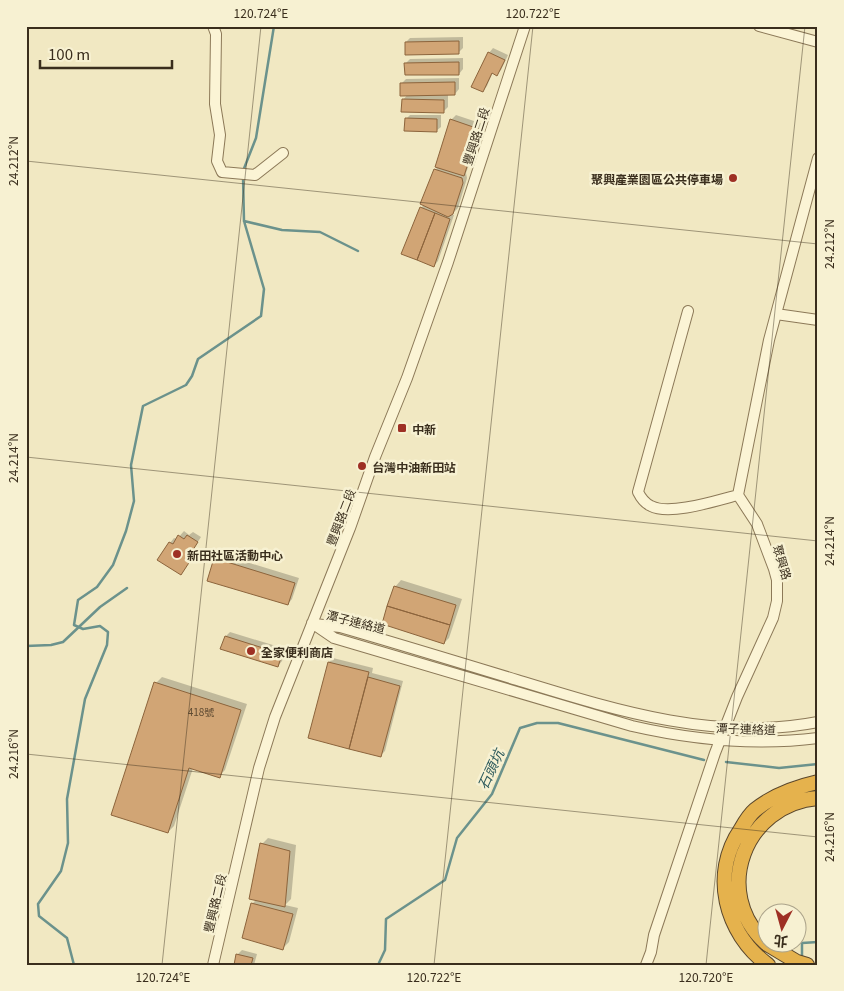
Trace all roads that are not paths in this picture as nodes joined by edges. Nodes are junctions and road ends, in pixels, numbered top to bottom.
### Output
1 (213, 26) edge
2 (525, 26) edge
3 (759, 26) edge
4 (818, 42) edge
5 (283, 153) dead end
6 (818, 158) edge
7 (688, 311) dead end
8 (776, 314) junction
9 (818, 320) edge
10 (738, 495) junction
11 (312, 624) junction
12 (818, 722) edge
13 (726, 728) junction
14 (818, 738) edge
15 (721, 740) junction
16 (818, 782) edge
17 (818, 798) edge
18 (756, 932) edge
19 (784, 954) edge
20 (213, 965) edge
21 (646, 965) edge
22 (768, 965) edge
23 (807, 965) edge

1 - 5 street
2 - 11 street, 豐興路二段
3 - 4 street
6 - 8 street
7 - 10 street
8 - 9 street
8 - 10 street
10 - 13 street, 聚興路
11 - 13 street, 潭子連絡道
11 - 15 street, 潭子連絡道
11 - 20 street, 豐興路二段
12 - 13 street, 潭子連絡道
13 - 15 street, 聚興路
14 - 15 street, 潭子連絡道
15 - 21 street, 聚興路
16 - 22 highway
17 - 18 highway
19 - 23 highway

